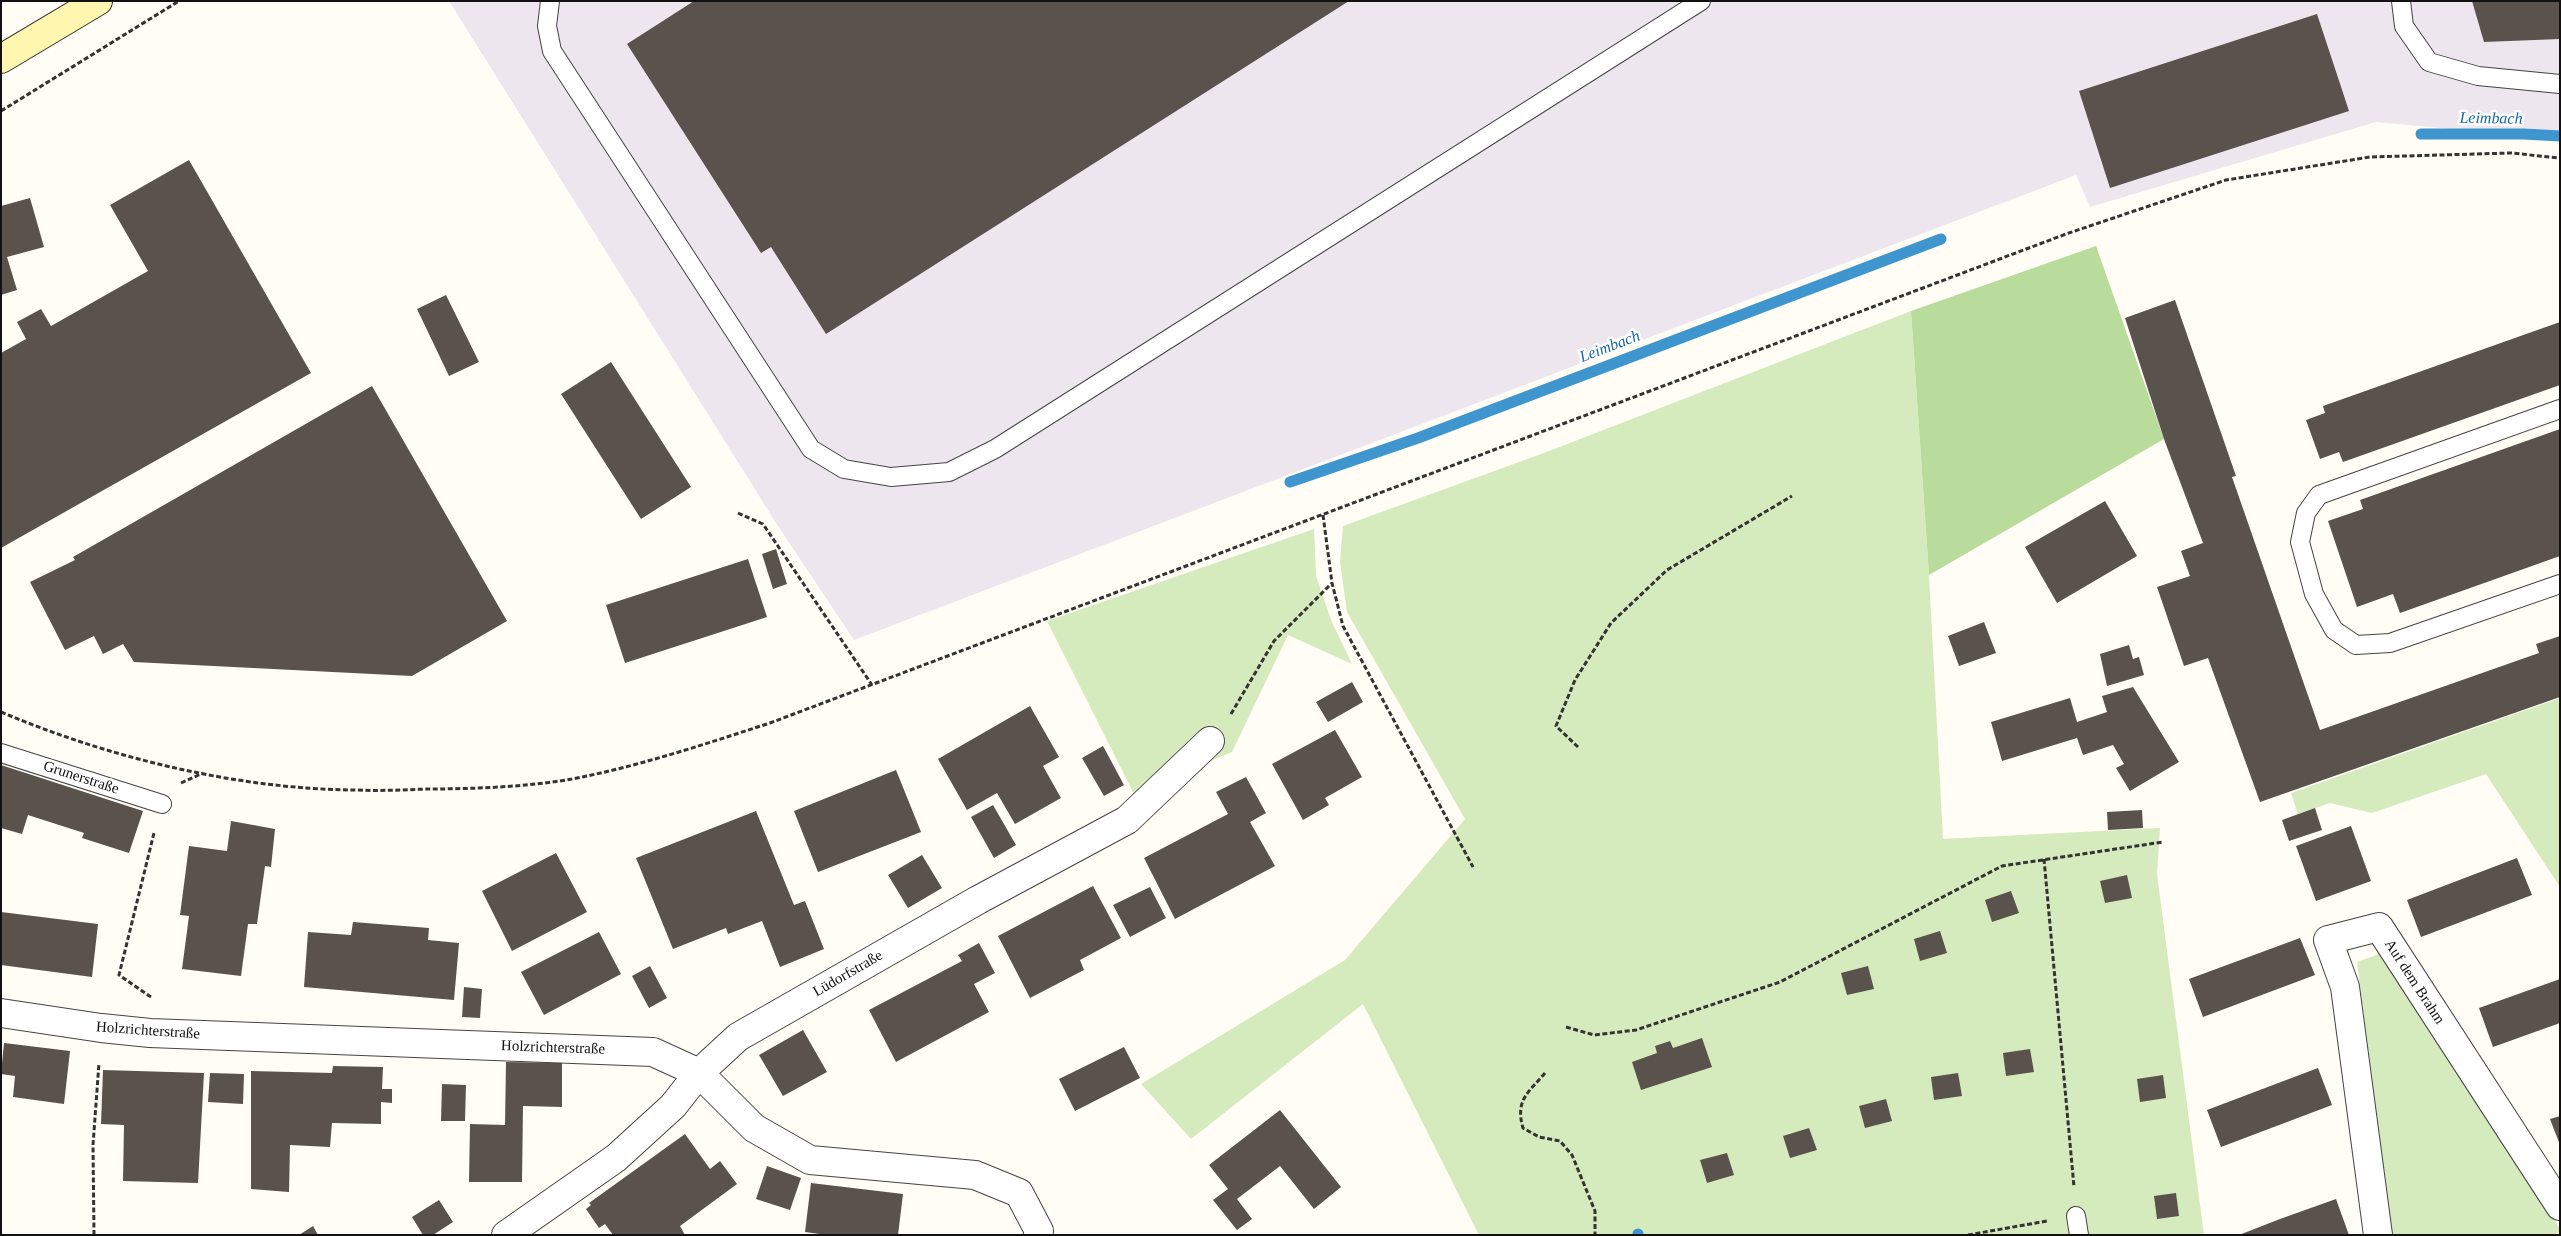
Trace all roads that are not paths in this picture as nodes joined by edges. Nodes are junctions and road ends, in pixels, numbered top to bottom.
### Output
1 (98, 1) edge
2 (550, 1) edge
3 (1701, 1) edge
4 (2401, 1) edge
5 (1, 59) edge
6 (2560, 84) edge
7 (2560, 409) edge
8 (2560, 584) edge
9 (1210, 741) road end
10 (1, 752) edge
11 (162, 804) road end
12 (1, 1013) edge
13 (699, 1073) junction
14 (2560, 1206) edge
15 (2076, 1216) road end
16 (506, 1235) edge
17 (1038, 1235) edge
18 (2079, 1235) edge
19 (2378, 1235) edge

1 - 5 main road
2 - 3 lane
4 - 6 lane
7 - 8 lane
9 - 13 street, Lüdorfstraße
10 - 11 lane, Grunerstraße
12 - 13 street, Holzrichterstraße
13 - 16 street, Lüdorfstraße
13 - 17 street, Holzrichterstraße
14 - 19 street, Auf dem Brahm
15 - 18 lane

